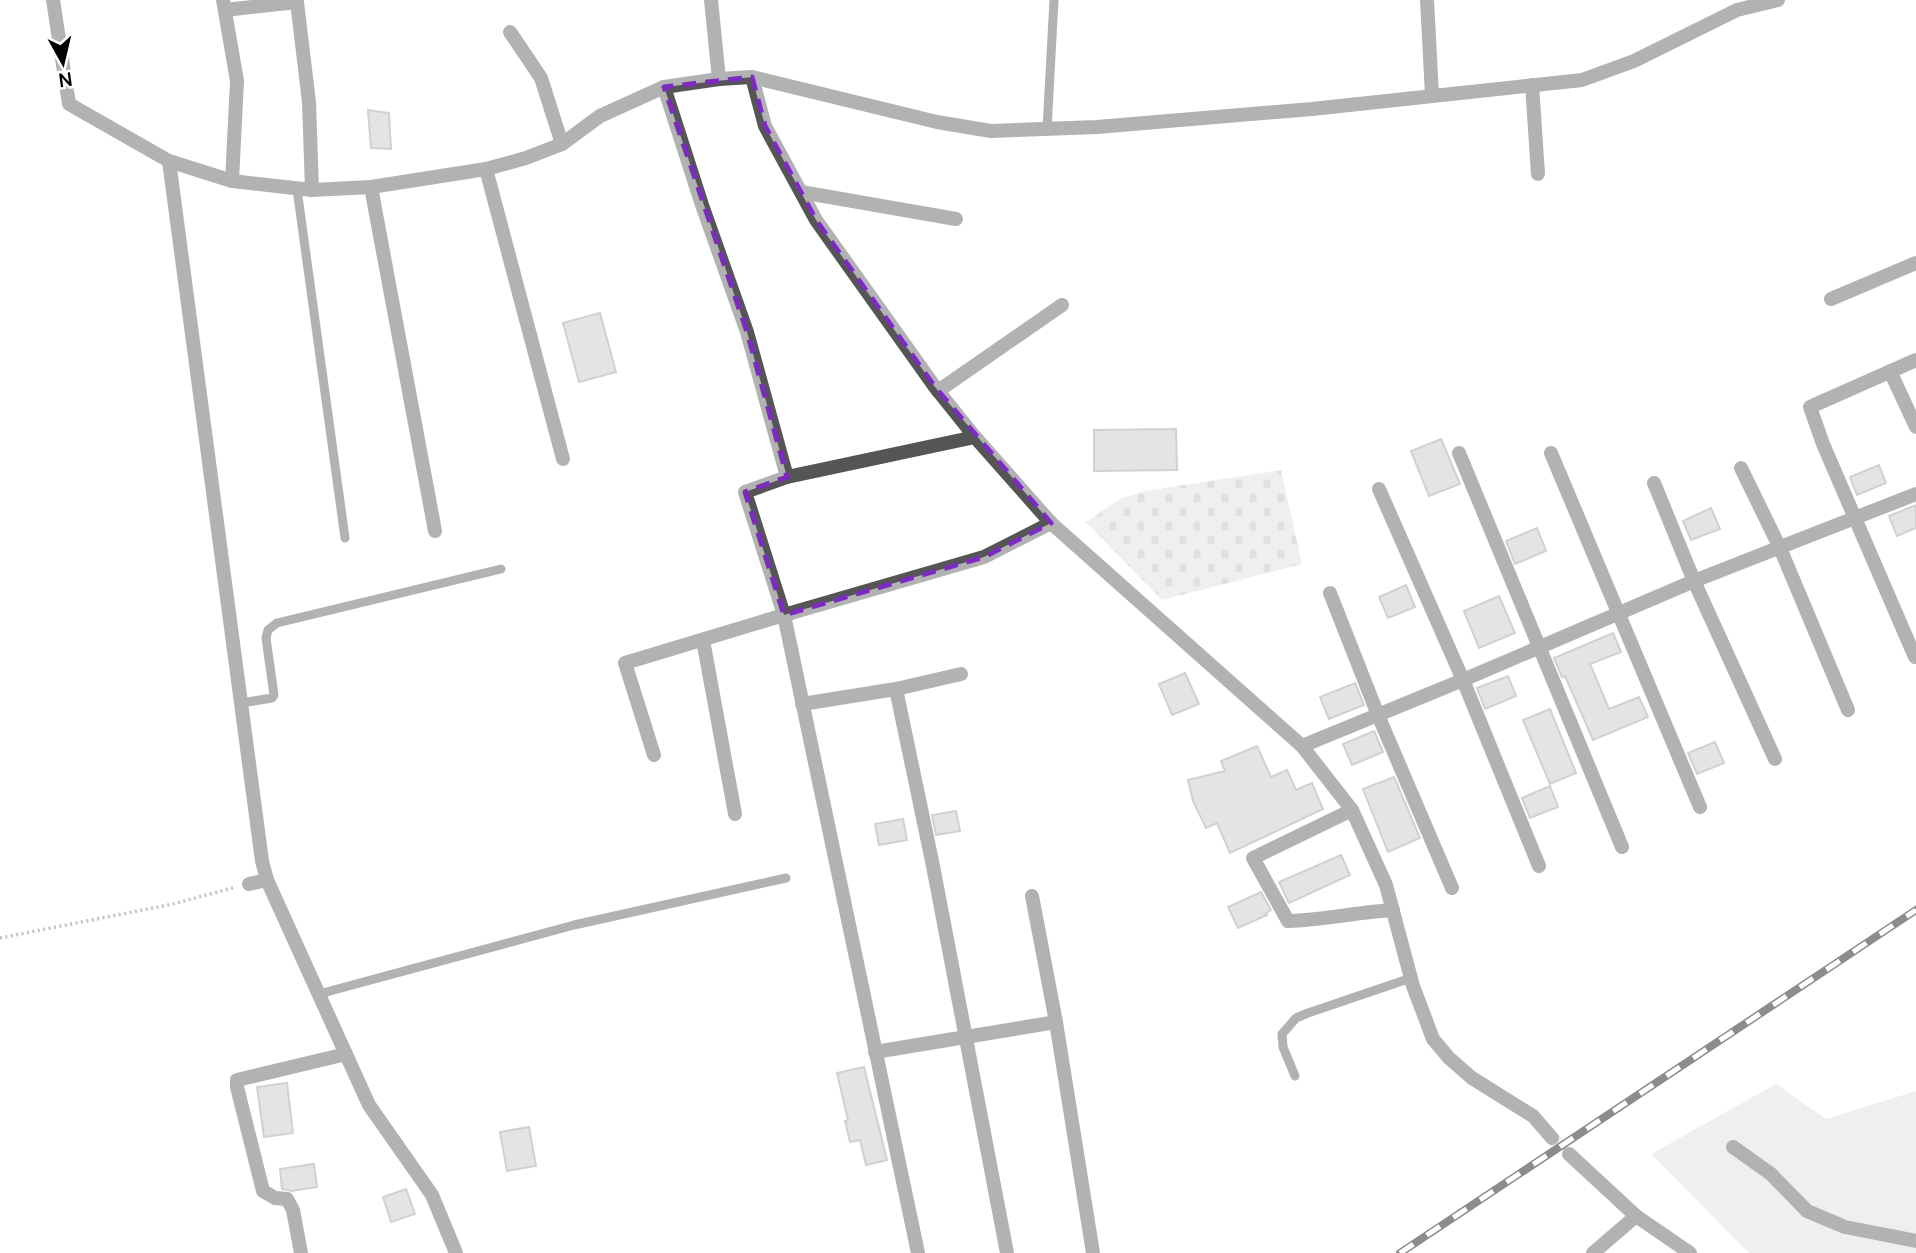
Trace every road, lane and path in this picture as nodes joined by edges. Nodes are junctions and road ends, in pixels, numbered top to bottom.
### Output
1 (53, 0) edge
2 (711, 0) edge
3 (1054, 0) edge
4 (1427, 0) edge
5 (1778, 0) edge
6 (301, 1) edge
7 (224, 5) edge
8 (1736, 5) edge
9 (510, 32) dead end
10 (752, 77) junction
11 (719, 79) junction
12 (1532, 85) junction
13 (664, 87) junction
14 (1432, 95) junction
15 (1047, 129) junction
16 (562, 144) junction
17 (169, 161) junction
18 (486, 169) junction
19 (1538, 174) dead end
20 (232, 181) junction
21 (370, 187) junction
22 (305, 190) junction
23 (801, 192) junction
24 (956, 219) dead end
25 (1916, 263) edge
26 (1831, 299) dead end
27 (1062, 305) dead end
28 (1916, 360) edge
29 (1890, 371) junction
30 (938, 391) junction
31 (1916, 428) edge
32 (975, 436) junction
33 (1459, 453) dead end
34 (1550, 453) dead end
35 (563, 459) dead end
36 (1741, 468) dead end
37 (787, 477) junction
38 (1654, 483) dead end
39 (1380, 489) dead end
40 (1916, 494) edge
41 (1857, 519) junction
42 (1051, 523) junction
43 (435, 531) dead end
44 (345, 538) dead end
45 (1780, 548) junction
46 (500, 569) dead end
47 (1695, 581) junction
48 (1330, 593) dead end
49 (784, 615) junction
50 (1618, 615) junction
51 (703, 640) junction
52 (1540, 648) junction
53 (1915, 657) edge
54 (961, 674) dead end
55 (1463, 680) junction
56 (896, 689) junction
57 (241, 704) junction
58 (802, 704) junction
59 (1848, 710) dead end
60 (1378, 715) junction
61 (1302, 746) junction
62 (654, 755) dead end
63 (1774, 759) dead end
64 (1700, 807) dead end
65 (1352, 810) junction
66 (735, 814) dead end
67 (1622, 847) dead end
68 (1539, 866) dead end
69 (786, 878) dead end
70 (267, 880) junction
71 (249, 884) joint
72 (1452, 888) dead end
73 (1032, 896) dead end
74 (1393, 910) junction
75 (0, 937) edge
76 (1411, 978) junction
77 (319, 994) junction
78 (1056, 1022) junction
79 (966, 1036) junction
80 (875, 1052) junction
81 (346, 1054) junction
82 (1295, 1076) dead end
83 (1552, 1138) tunnel mouth
84 (1733, 1147) dead end
85 (1569, 1154) tunnel mouth
86 (1636, 1216) junction
87 (1916, 1241) edge
88 (301, 1253) edge
89 (456, 1253) edge
90 (918, 1253) edge
91 (1007, 1253) edge
92 (1093, 1253) edge
93 (1593, 1253) edge
94 (1690, 1253) edge

1 - 17 street
2 - 11 street
3 - 15 lane
4 - 14 street
5 - 8 street
6 - 7 street
6 - 22 street
7 - 20 street
8 - 12 street
9 - 16 street
10 - 11 street
10 - 15 street
10 - 23 street
11 - 13 street
12 - 14 street
12 - 19 street
13 - 16 street
13 - 37 street
14 - 15 street
16 - 18 street
17 - 20 street
17 - 57 street
18 - 21 street
18 - 35 street
20 - 22 street
21 - 22 street
21 - 43 street
22 - 44 lane
23 - 24 street
23 - 30 street
25 - 26 street
27 - 30 street
28 - 29 street
29 - 31 street
29 - 41 street
30 - 32 street
32 - 37 street
32 - 42 street
33 - 52 street
34 - 50 street
36 - 45 street
37 - 49 street
38 - 47 street
39 - 55 street
40 - 41 street
41 - 45 street
41 - 53 street
42 - 49 street
42 - 61 street
45 - 47 street
45 - 59 street
46 - 57 lane
47 - 50 street
47 - 63 street
48 - 60 street
49 - 51 street
49 - 58 street
50 - 52 street
50 - 64 street
51 - 62 street
51 - 66 street
52 - 55 street
52 - 67 street
54 - 56 street
55 - 60 street
55 - 68 street
56 - 58 street
56 - 79 street
57 - 70 street
58 - 80 street
60 - 61 street
60 - 72 street
61 - 65 street
65 - 74 street
65 - 74 street
69 - 77 lane
70 - 71 street
70 - 77 street
71 - 75 path
73 - 78 street
74 - 76 street
76 - 82 lane
76 - 83 street
77 - 81 street
78 - 79 street
78 - 92 street
79 - 80 street
79 - 91 street
80 - 90 street
81 - 88 street
81 - 89 street
84 - 87 street
85 - 86 street
86 - 93 street
86 - 94 street

